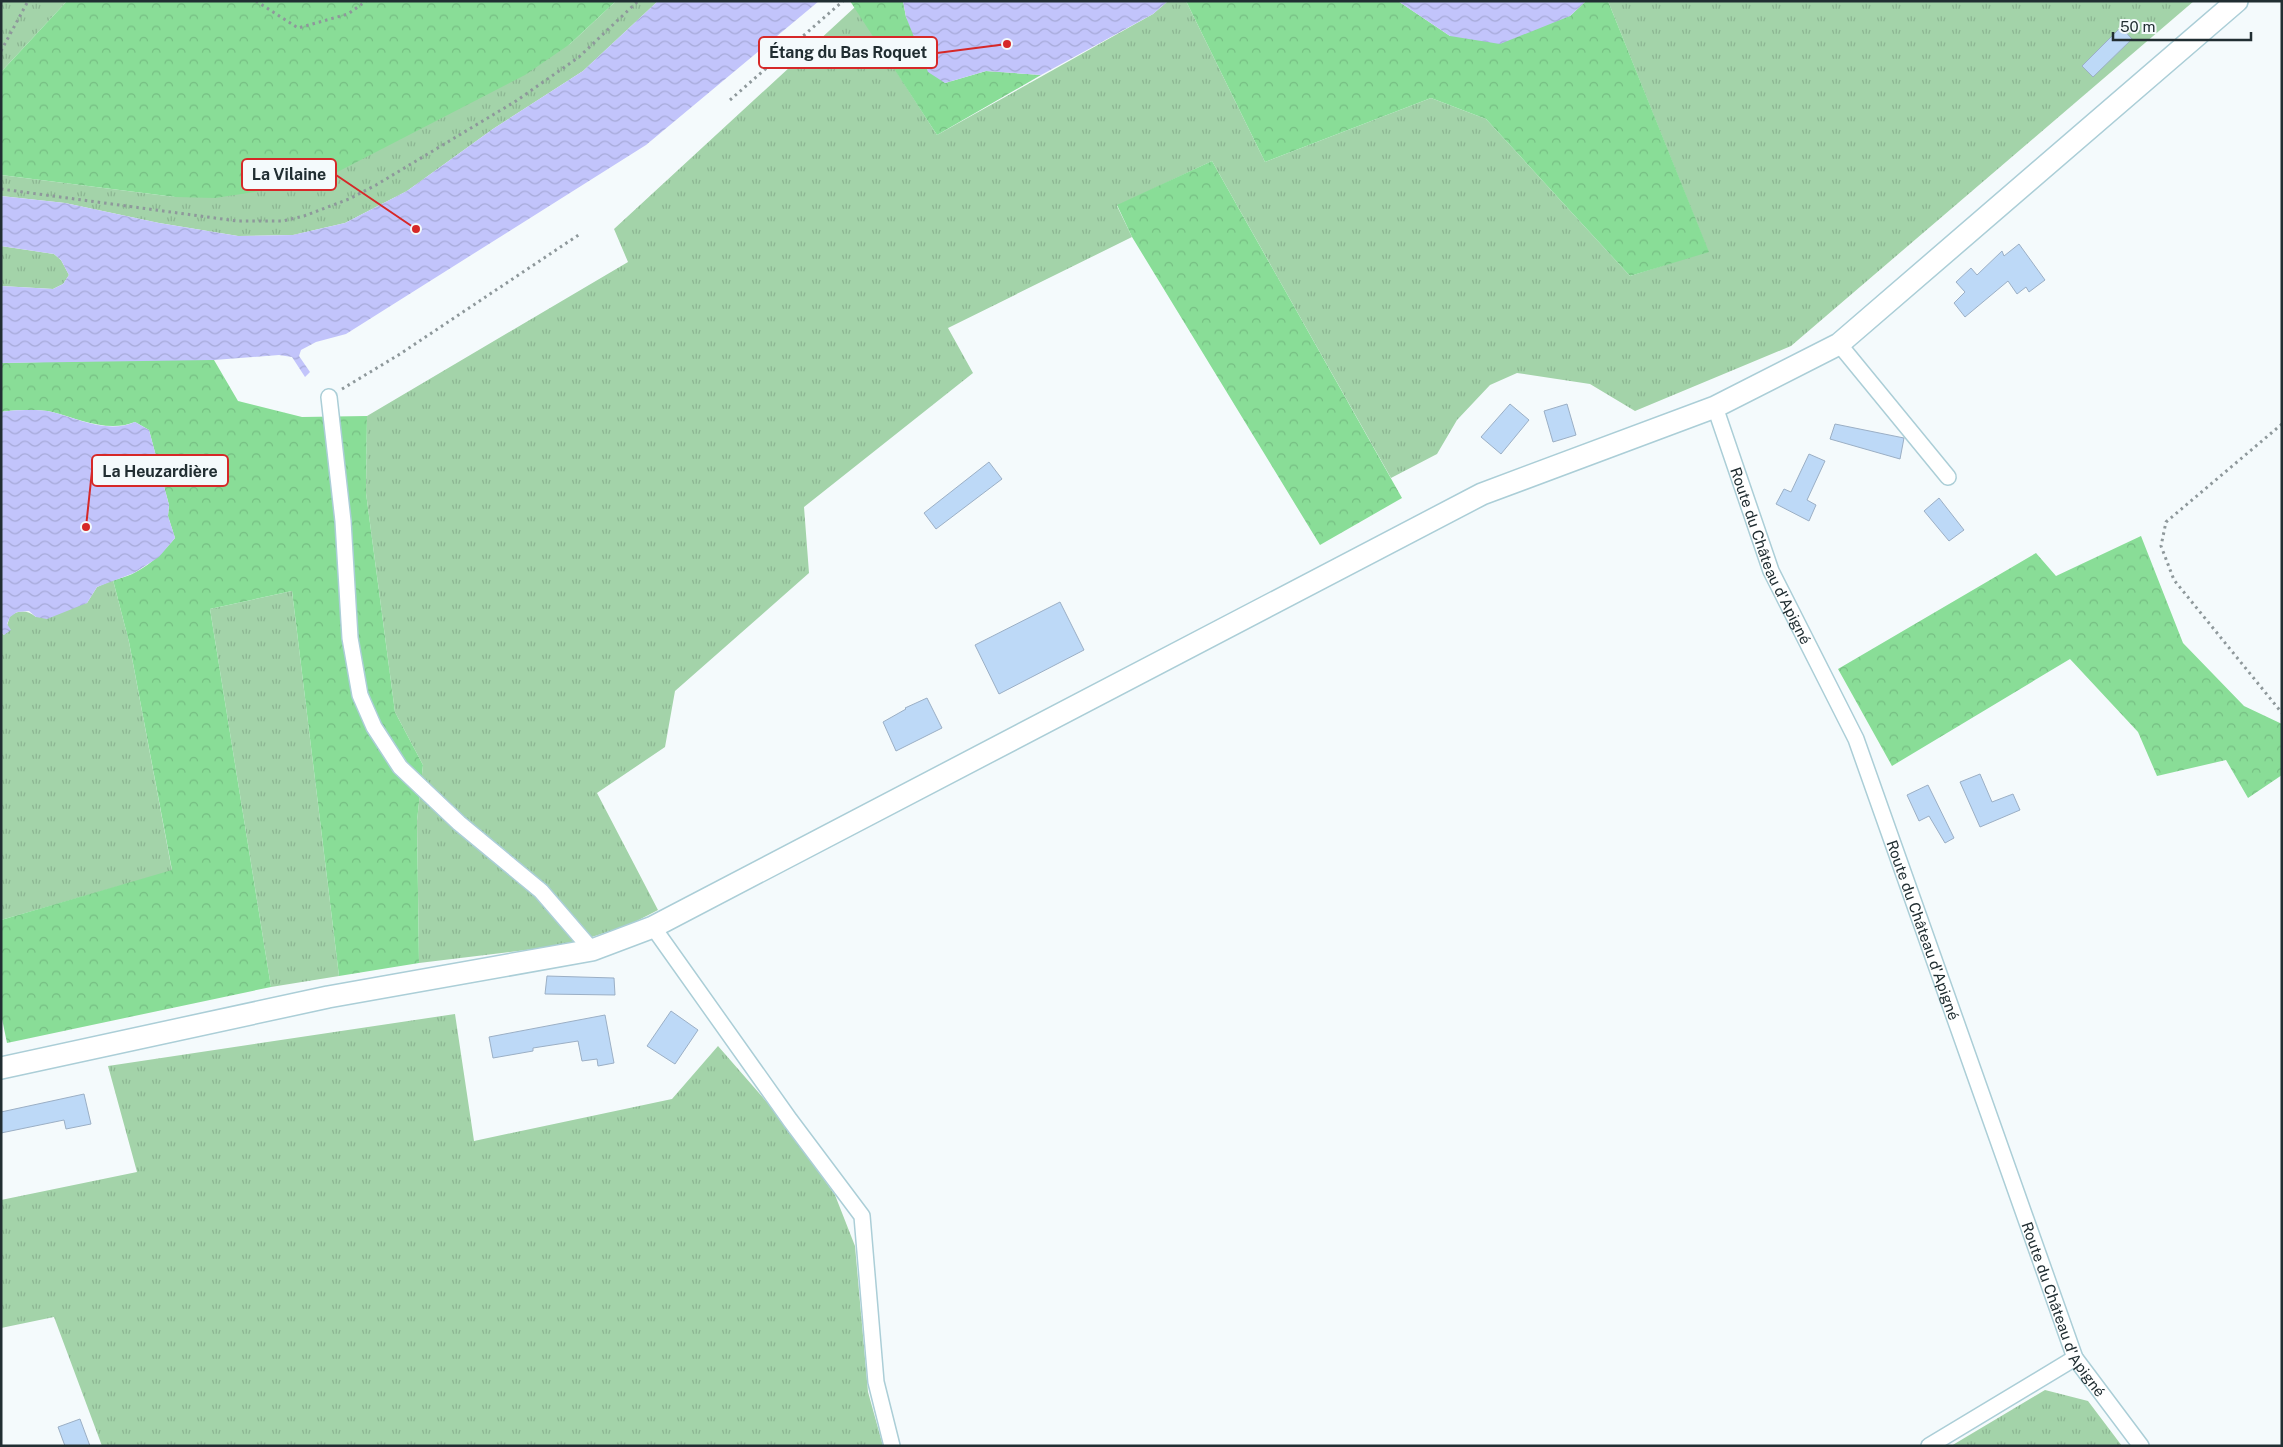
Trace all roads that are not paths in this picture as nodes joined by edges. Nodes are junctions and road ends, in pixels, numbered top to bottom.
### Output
1 (2237, 1) edge
2 (1839, 344) junction
3 (329, 397) road end
4 (1715, 407) junction
5 (1948, 477) dead end
6 (653, 927) junction
7 (592, 950) junction
8 (1, 1068) edge
9 (2075, 1358) junction
10 (892, 1446) edge
11 (1929, 1446) edge
12 (2141, 1446) edge

1 - 2 street
2 - 4 street
2 - 5 street
3 - 7 street
4 - 6 street
4 - 9 street, Route du Château d'Apigné
6 - 7 street
6 - 10 street
7 - 8 street
9 - 11 street
9 - 12 street, Route du Château d'Apigné

